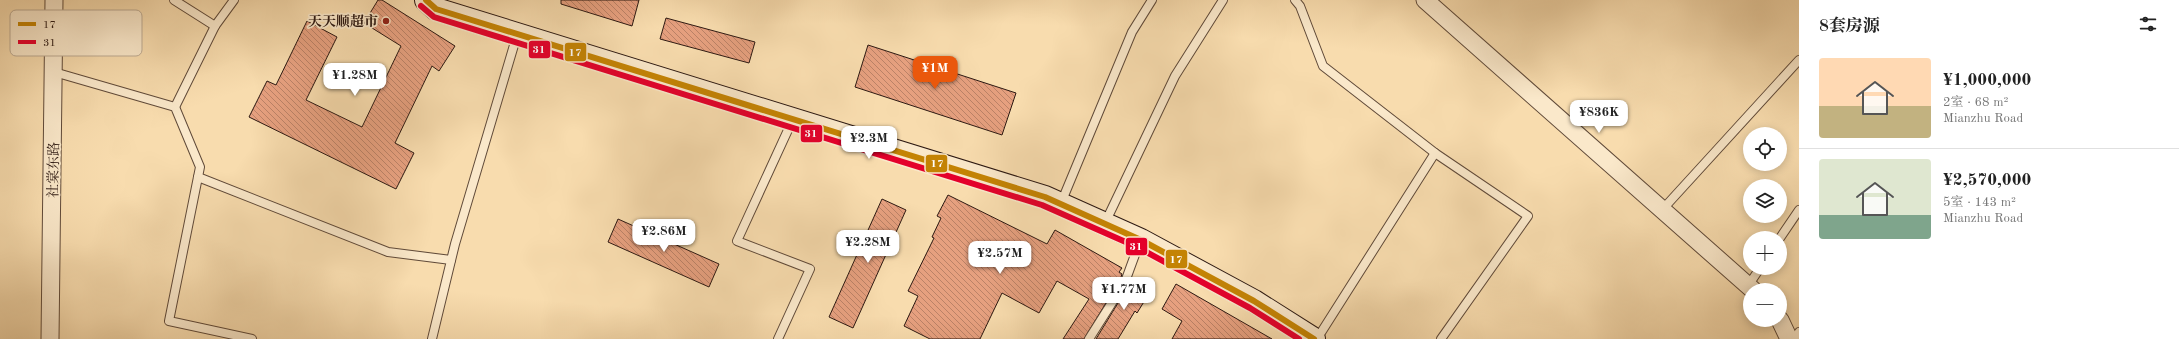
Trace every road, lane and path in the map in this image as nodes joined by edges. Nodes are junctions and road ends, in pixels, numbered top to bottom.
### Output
1 (174, 0) edge
2 (234, 0) edge
3 (426, 0) edge
4 (1152, 0) edge
5 (1223, 0) edge
6 (1295, 0) edge
7 (1425, 0) edge
8 (215, 26) junction
9 (517, 34) junction
10 (54, 56) edge
11 (1799, 60) edge
12 (54, 72) junction
13 (175, 107) junction
14 (793, 119) junction
15 (1435, 153) junction
16 (198, 177) junction
17 (1060, 204) junction
18 (1662, 210) junction
19 (1799, 210) edge
20 (1104, 223) junction
21 (1785, 231) edge
22 (1141, 240) junction
23 (451, 260) junction
24 (1745, 283) edge
25 (1783, 327) edge
26 (1799, 332) edge
27 (50, 339) edge
28 (252, 339) edge
29 (432, 339) edge
30 (778, 339) edge
31 (1089, 339) edge
32 (1316, 339) edge
33 (1441, 339) edge
34 (1789, 339) edge
35 (1794, 339) edge

1 - 8 lane
2 - 8 lane
3 - 9 street
4 - 17 lane
5 - 20 lane
6 - 15 lane
7 - 18 street
8 - 13 lane
9 - 14 street
9 - 23 lane
10 - 12 street, 社棠东路
11 - 18 lane
12 - 13 lane
12 - 27 street, 社棠东路
13 - 16 lane
14 - 17 street
14 - 30 lane
15 - 32 lane
15 - 33 lane
16 - 23 lane
16 - 28 lane
17 - 20 street
18 - 24 street
19 - 21 lane
20 - 22 street
22 - 31 lane
22 - 32 street
23 - 29 lane
25 - 34 street
26 - 35 lane

